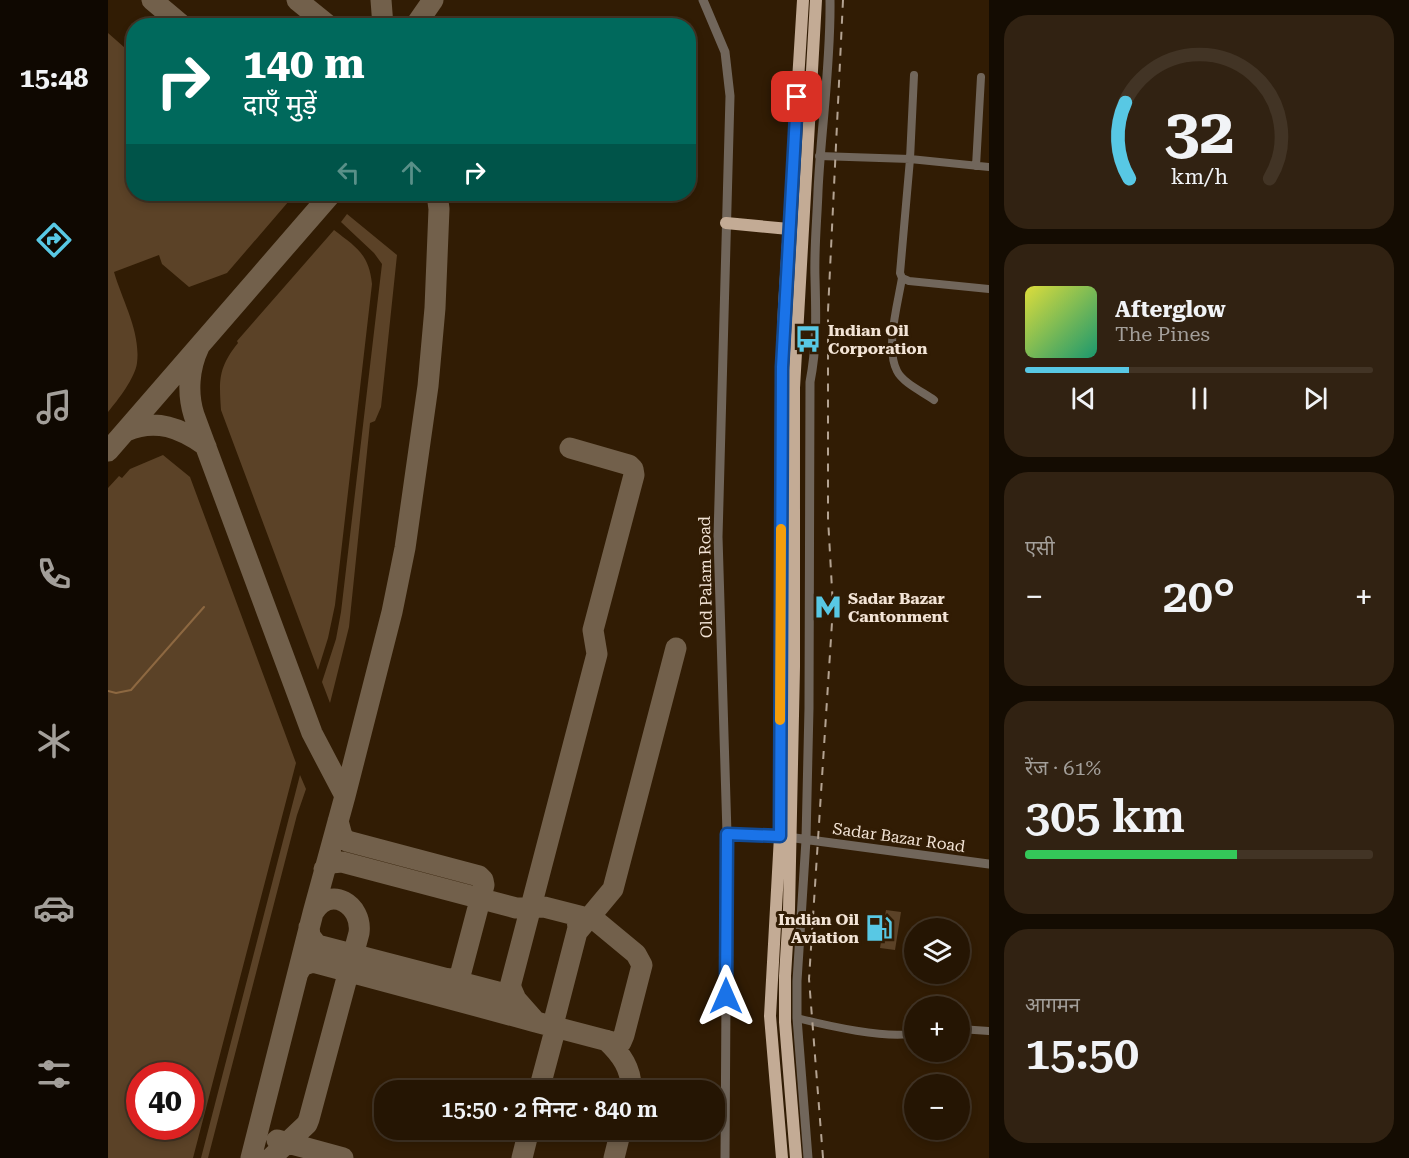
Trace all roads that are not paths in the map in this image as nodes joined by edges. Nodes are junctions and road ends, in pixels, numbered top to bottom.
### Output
1 (703, 0) edge
2 (803, 0) edge
3 (816, 0) edge
4 (830, 0) edge
5 (914, 75) dead end
6 (981, 77) dead end
7 (819, 156) junction
8 (910, 159) junction
9 (976, 166) junction
10 (989, 166) edge
11 (726, 223) junction
12 (789, 229) junction
13 (902, 278) junction
14 (989, 289) edge
15 (934, 400) dead end
16 (727, 834) junction
17 (785, 837) junction
18 (806, 840) junction
19 (989, 864) edge
20 (797, 1018) junction
21 (970, 1030) edge
22 (989, 1031) edge
23 (904, 1035) edge
24 (726, 1158) edge
25 (782, 1158) edge
26 (796, 1158) edge
27 (808, 1158) edge

1 - 11 street, Old Palam Road
2 - 12 main road
3 - 17 main road
4 - 7 street
5 - 8 street
6 - 9 street
7 - 8 street
7 - 18 street
8 - 9 street
8 - 13 street
9 - 10 street
11 - 12 main road
11 - 16 street, Old Palam Road
12 - 17 main road
13 - 14 street
13 - 15 street
16 - 17 street, Sadar Bazar Road
16 - 24 street, Old Palam Road
17 - 18 street, Sadar Bazar Road
17 - 25 main road
17 - 26 main road
18 - 19 street, Sadar Bazar Road
18 - 20 street
20 - 23 street
20 - 27 street
21 - 22 street

